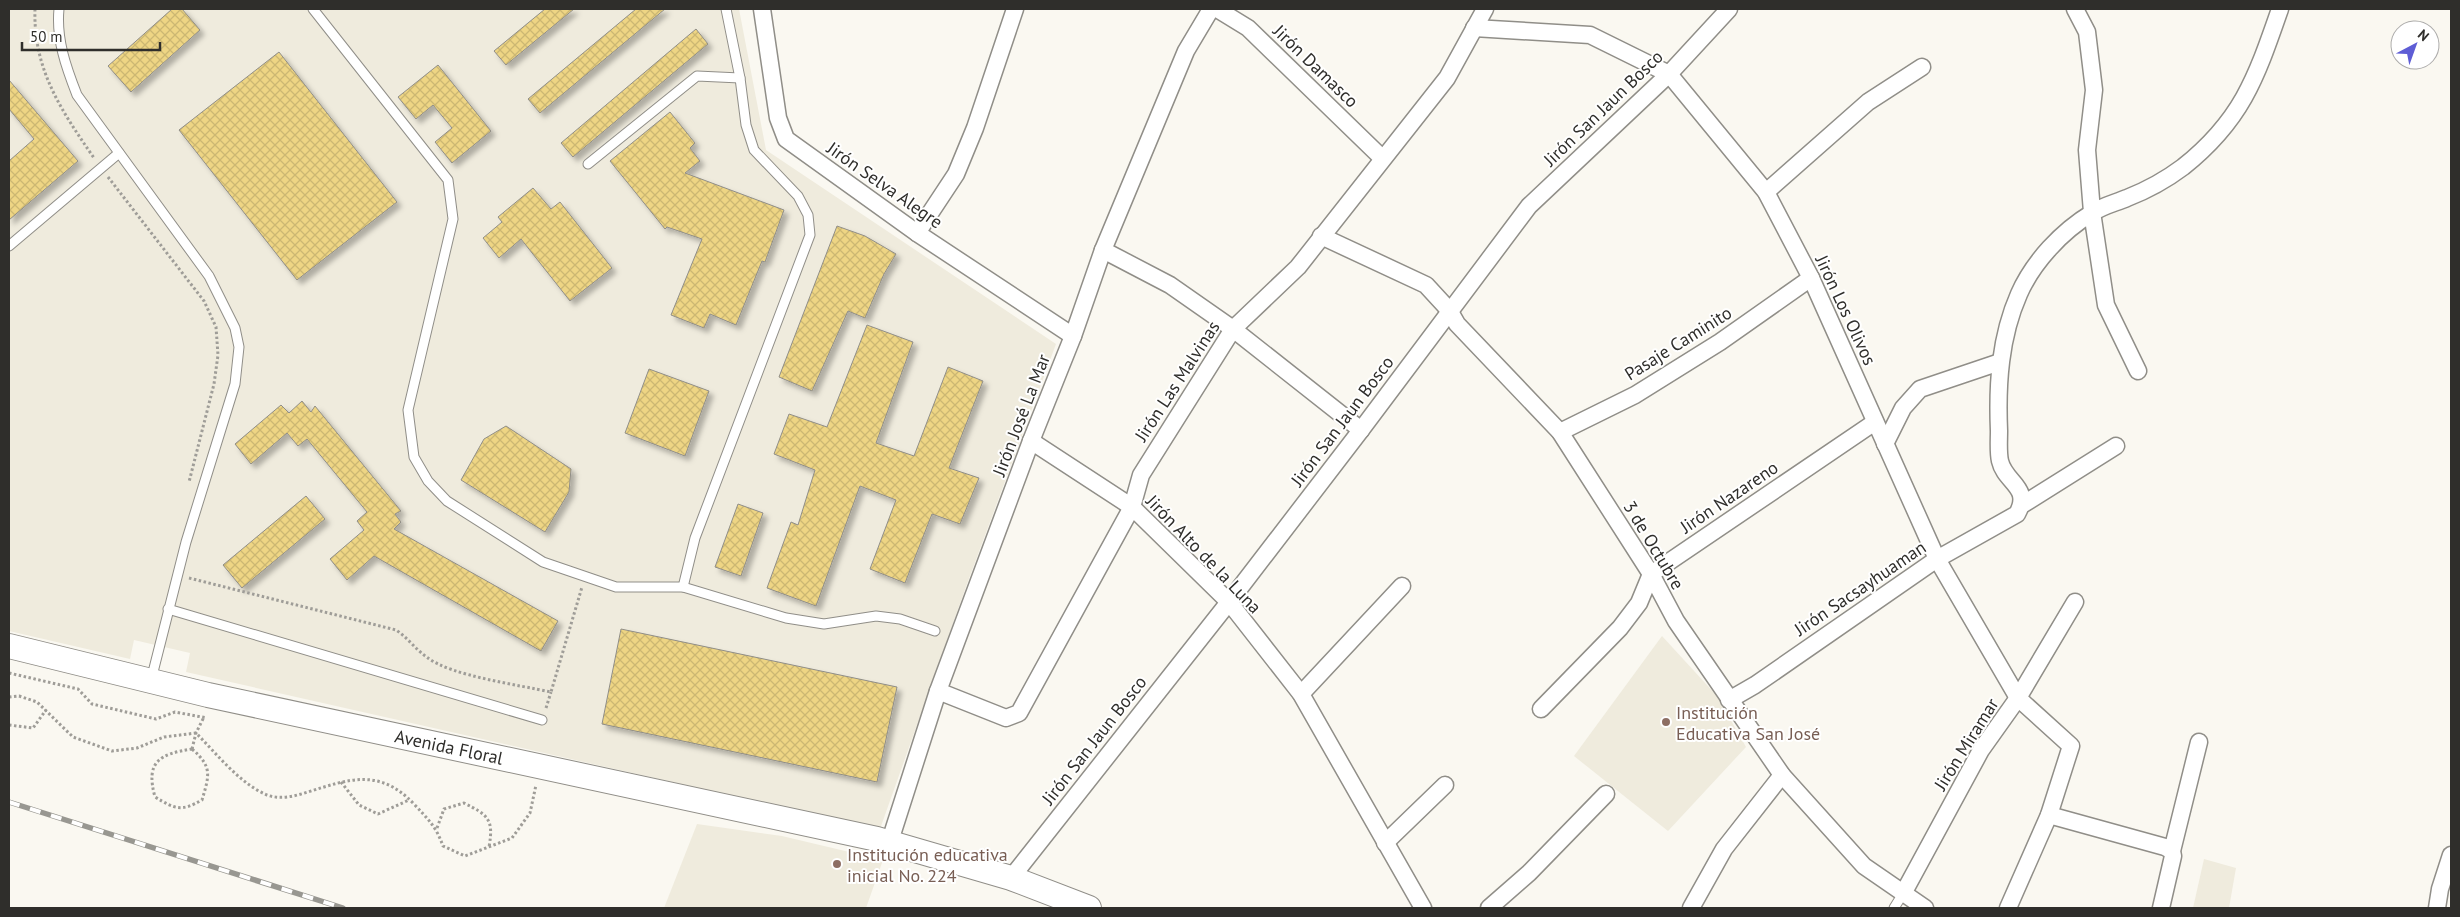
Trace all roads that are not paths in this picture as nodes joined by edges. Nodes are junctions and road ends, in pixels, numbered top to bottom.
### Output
1 (59, 9) edge
2 (313, 9) edge
3 (726, 9) edge
4 (762, 9) edge
5 (1015, 9) edge
6 (1211, 9) edge
7 (1217, 9) edge
8 (1485, 9) edge
9 (1729, 9) edge
10 (2075, 9) edge
11 (2280, 9) edge
12 (1474, 28) junction
13 (1922, 66) dead end
14 (1669, 74) junction
15 (740, 78) junction
16 (119, 153) junction
17 (1382, 158) junction
18 (588, 164) dead end
19 (1766, 192) junction
20 (2092, 212) junction
21 (918, 232) junction
22 (1321, 236) junction
23 (9, 246) edge
24 (1103, 250) junction
25 (1810, 278) junction
26 (1449, 310) junction
27 (1233, 329) junction
28 (1074, 336) junction
29 (2000, 362) junction
30 (2138, 371) dead end
31 (1875, 422) junction
32 (1361, 430) junction
33 (1560, 432) junction
34 (1032, 441) junction
35 (1885, 444) junction
36 (2116, 446) dead end
37 (1132, 507) junction
38 (2019, 509) junction
39 (1937, 559) junction
40 (1651, 574) junction
41 (1402, 586) dead end
42 (683, 587) junction
43 (1229, 602) junction
44 (2075, 602) dead end
45 (168, 609) junction
46 (935, 630) dead end
47 (9, 646) edge
48 (151, 680) junction
49 (938, 691) junction
50 (1301, 694) junction
51 (2018, 698) junction
52 (1729, 700) junction
53 (1542, 709) dead end
54 (542, 720) dead end
55 (2199, 742) dead end
56 (1782, 775) junction
57 (1445, 785) dead end
58 (1606, 794) dead end
59 (2049, 815) junction
60 (1385, 843) junction
61 (890, 844) junction
62 (2172, 851) junction
63 (2451, 855) edge
64 (1011, 878) junction
65 (1904, 892) junction
66 (1089, 908) edge
67 (1423, 908) edge
68 (1490, 908) edge
69 (1691, 908) edge
70 (1894, 908) edge
71 (1925, 908) edge
72 (2008, 908) edge
73 (2161, 908) edge
74 (2437, 908) edge

1 - 16 lane
2 - 42 lane
3 - 15 lane
4 - 21 street, Jirón Selva Alegre
5 - 21 street
6 - 24 street, Jirón José La Mar
7 - 17 street, Jirón Damasco
8 - 12 street, Jirón Las Malvinas
9 - 14 street, Jirón San Jaun Bosco
10 - 20 street
11 - 20 street
12 - 14 street, Jirón Los Olivos
12 - 17 street, Jirón Las Malvinas
13 - 19 street
14 - 19 street, Jirón Los Olivos
14 - 26 street, Jirón San Jaun Bosco
15 - 18 lane
15 - 42 lane
16 - 23 lane
16 - 45 lane
17 - 22 street, Jirón Las Malvinas
19 - 25 street, Jirón Los Olivos
20 - 29 street
20 - 30 street
21 - 28 street, Jirón Selva Alegre
22 - 26 street, 3 de Octubre
22 - 27 street, Jirón Las Malvinas
24 - 27 street
24 - 28 street, Jirón José La Mar
25 - 31 street, Jirón Los Olivos
25 - 33 street, Pasaje Caminito
26 - 32 street, Jirón San Jaun Bosco
26 - 33 street, 3 de Octubre
27 - 32 street
27 - 37 street, Jirón Las Malvinas
28 - 34 street, Jirón José La Mar
29 - 35 street
29 - 38 street
31 - 35 street, Jirón Los Olivos
31 - 40 street, Jirón Nazareno
32 - 43 street, Jirón San Jaun Bosco
33 - 40 street, 3 de Octubre
34 - 37 street, Jirón Alto de la Luna
34 - 49 street, Jirón José La Mar
35 - 39 street, Jirón Los Olivos
36 - 38 street, Jirón Sacsayhuaman
37 - 43 street, Jirón Alto de la Luna
37 - 49 street, Jirón Las Malvinas
38 - 39 street, Jirón Sacsayhuaman
39 - 51 street, Jirón Los Olivos
39 - 52 street, Jirón Sacsayhuaman
40 - 52 street, 3 de Octubre
40 - 53 street
41 - 50 street
42 - 46 lane
43 - 50 street, Jirón Alto de la Luna
43 - 64 street, Jirón San Jaun Bosco
44 - 51 street, Jirón Miramar
45 - 48 lane
45 - 54 lane
47 - 48 street, Avenida Floral
48 - 61 street, Avenida Floral
49 - 61 street, Jirón José La Mar
50 - 60 street, Jirón Alto de la Luna
51 - 59 street, Jirón Los Olivos
51 - 65 street, Jirón Miramar
52 - 56 street, 3 de Octubre
55 - 62 street
56 - 65 street, 3 de Octubre
56 - 69 street
57 - 60 street
58 - 68 street
59 - 62 street
59 - 72 street
60 - 67 street, Jirón Alto de la Luna
61 - 64 street, Avenida Floral
62 - 73 street
63 - 74 street
64 - 66 street, Avenida Floral
65 - 70 lane, Jirón Miramar
65 - 71 street, 3 de Octubre

